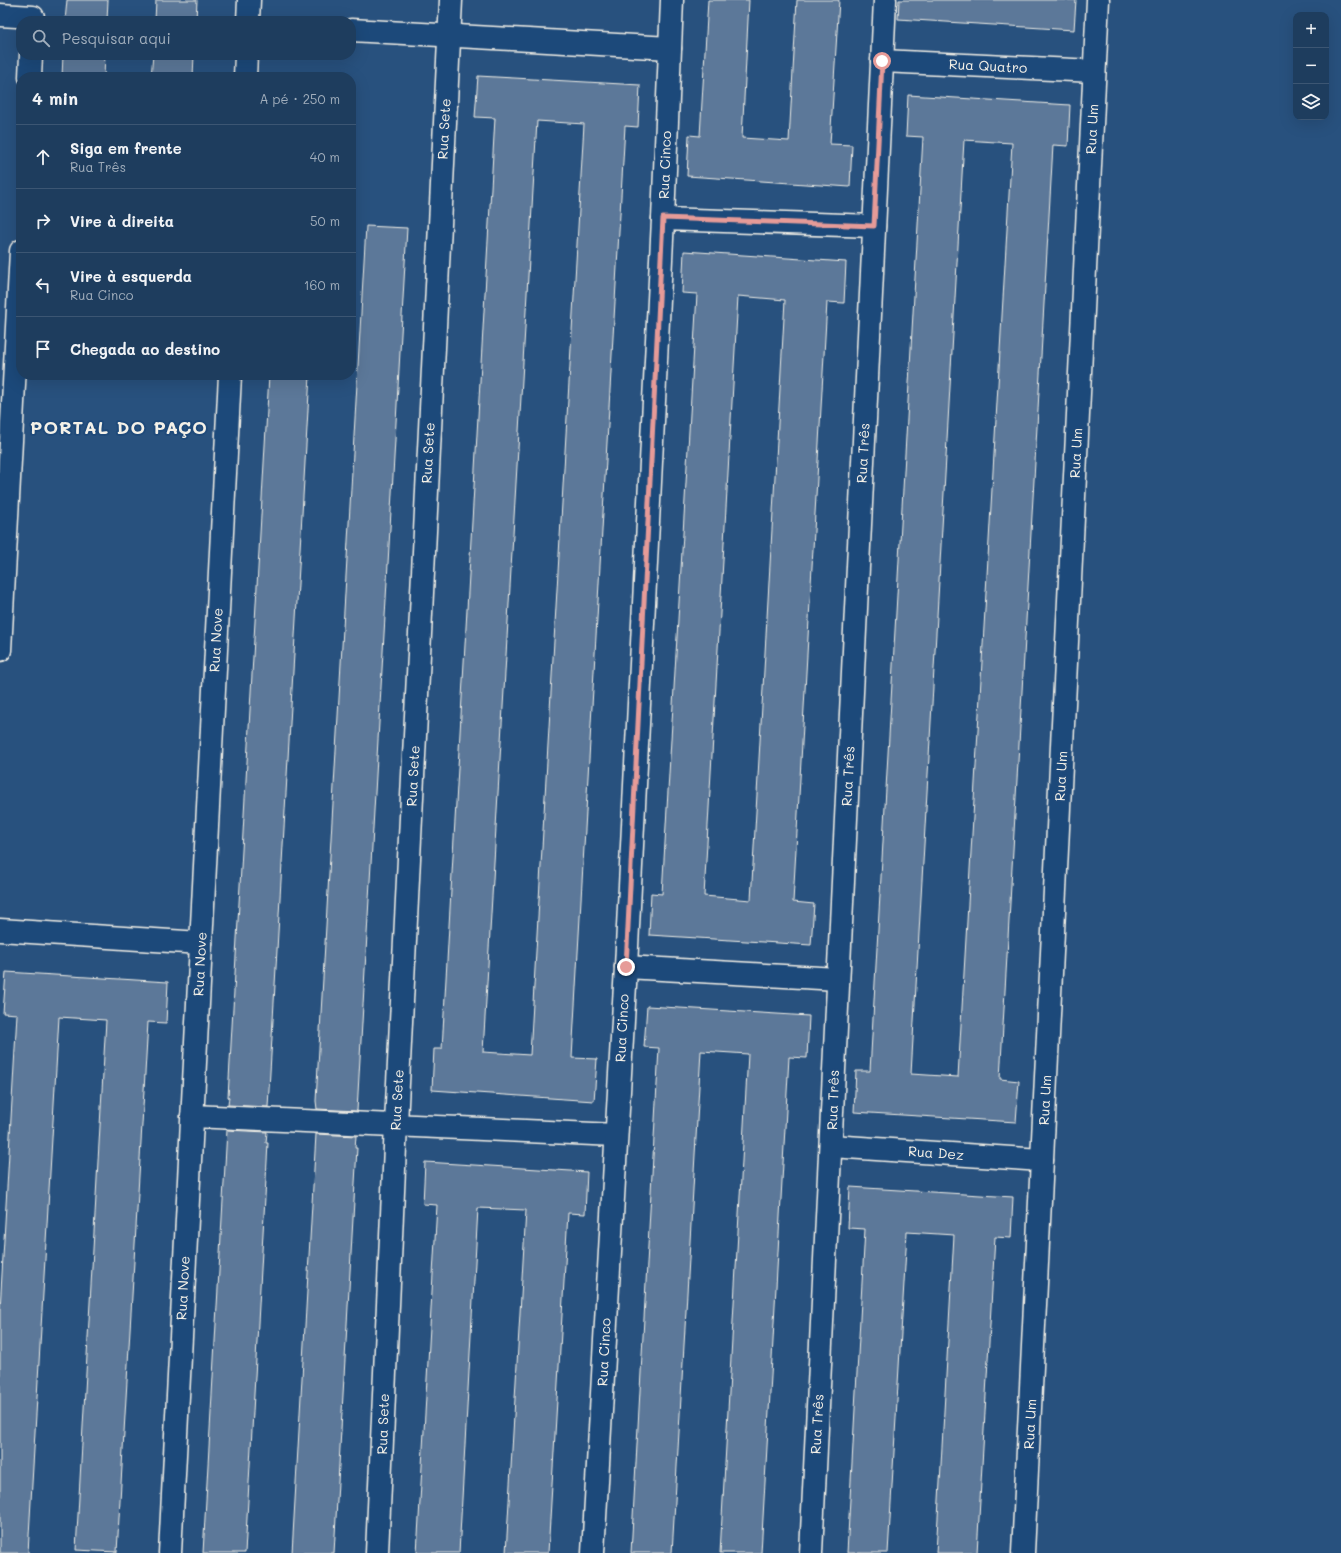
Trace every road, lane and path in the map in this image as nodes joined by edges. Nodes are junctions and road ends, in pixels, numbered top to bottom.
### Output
1 (249, 0) edge
2 (451, 0) edge
3 (672, 0) edge
4 (885, 0) edge
5 (1098, 0) edge
6 (34, 13) edge
7 (0, 15) edge
8 (248, 16) edge
9 (356, 30) edge
10 (449, 35) junction
11 (670, 48) junction
12 (31, 60) edge
13 (246, 60) edge
14 (882, 61) junction
15 (1094, 71) junction
16 (30, 72) edge
17 (245, 72) edge
18 (663, 218) junction
19 (874, 226) junction
20 (16, 346) edge
21 (230, 380) edge
22 (0, 650) edge
23 (0, 930) edge
24 (201, 943) junction
25 (626, 967) junction
26 (838, 980) junction
27 (192, 1116) junction
28 (396, 1124) junction
29 (616, 1135) junction
30 (831, 1146) junction
31 (1042, 1160) junction
32 (170, 1553) edge
33 (377, 1553) edge
34 (594, 1553) edge
35 (811, 1553) edge
36 (1023, 1553) edge

1 - 8 street
2 - 10 street, Rua Sete
3 - 11 street, Rua Cinco
4 - 14 street, Rua Três
5 - 15 street, Rua Um
6 - 7 street
9 - 10 street
10 - 11 street
10 - 28 street, Rua Sete
11 - 18 street, Rua Cinco
12 - 16 street
13 - 17 street
14 - 15 street, Rua Quatro
14 - 19 street, Rua Três
15 - 31 street, Rua Um
18 - 19 street
18 - 25 street, Rua Cinco
19 - 26 street, Rua Três
20 - 22 street
21 - 24 street, Rua Nove
23 - 24 street
24 - 27 street, Rua Nove
25 - 26 street
25 - 29 street, Rua Cinco
26 - 30 street, Rua Três
27 - 28 street
27 - 32 street, Rua Nove
28 - 29 street
28 - 33 street, Rua Sete
29 - 34 street, Rua Cinco
30 - 31 street, Rua Dez
30 - 35 street, Rua Três
31 - 36 street, Rua Um

